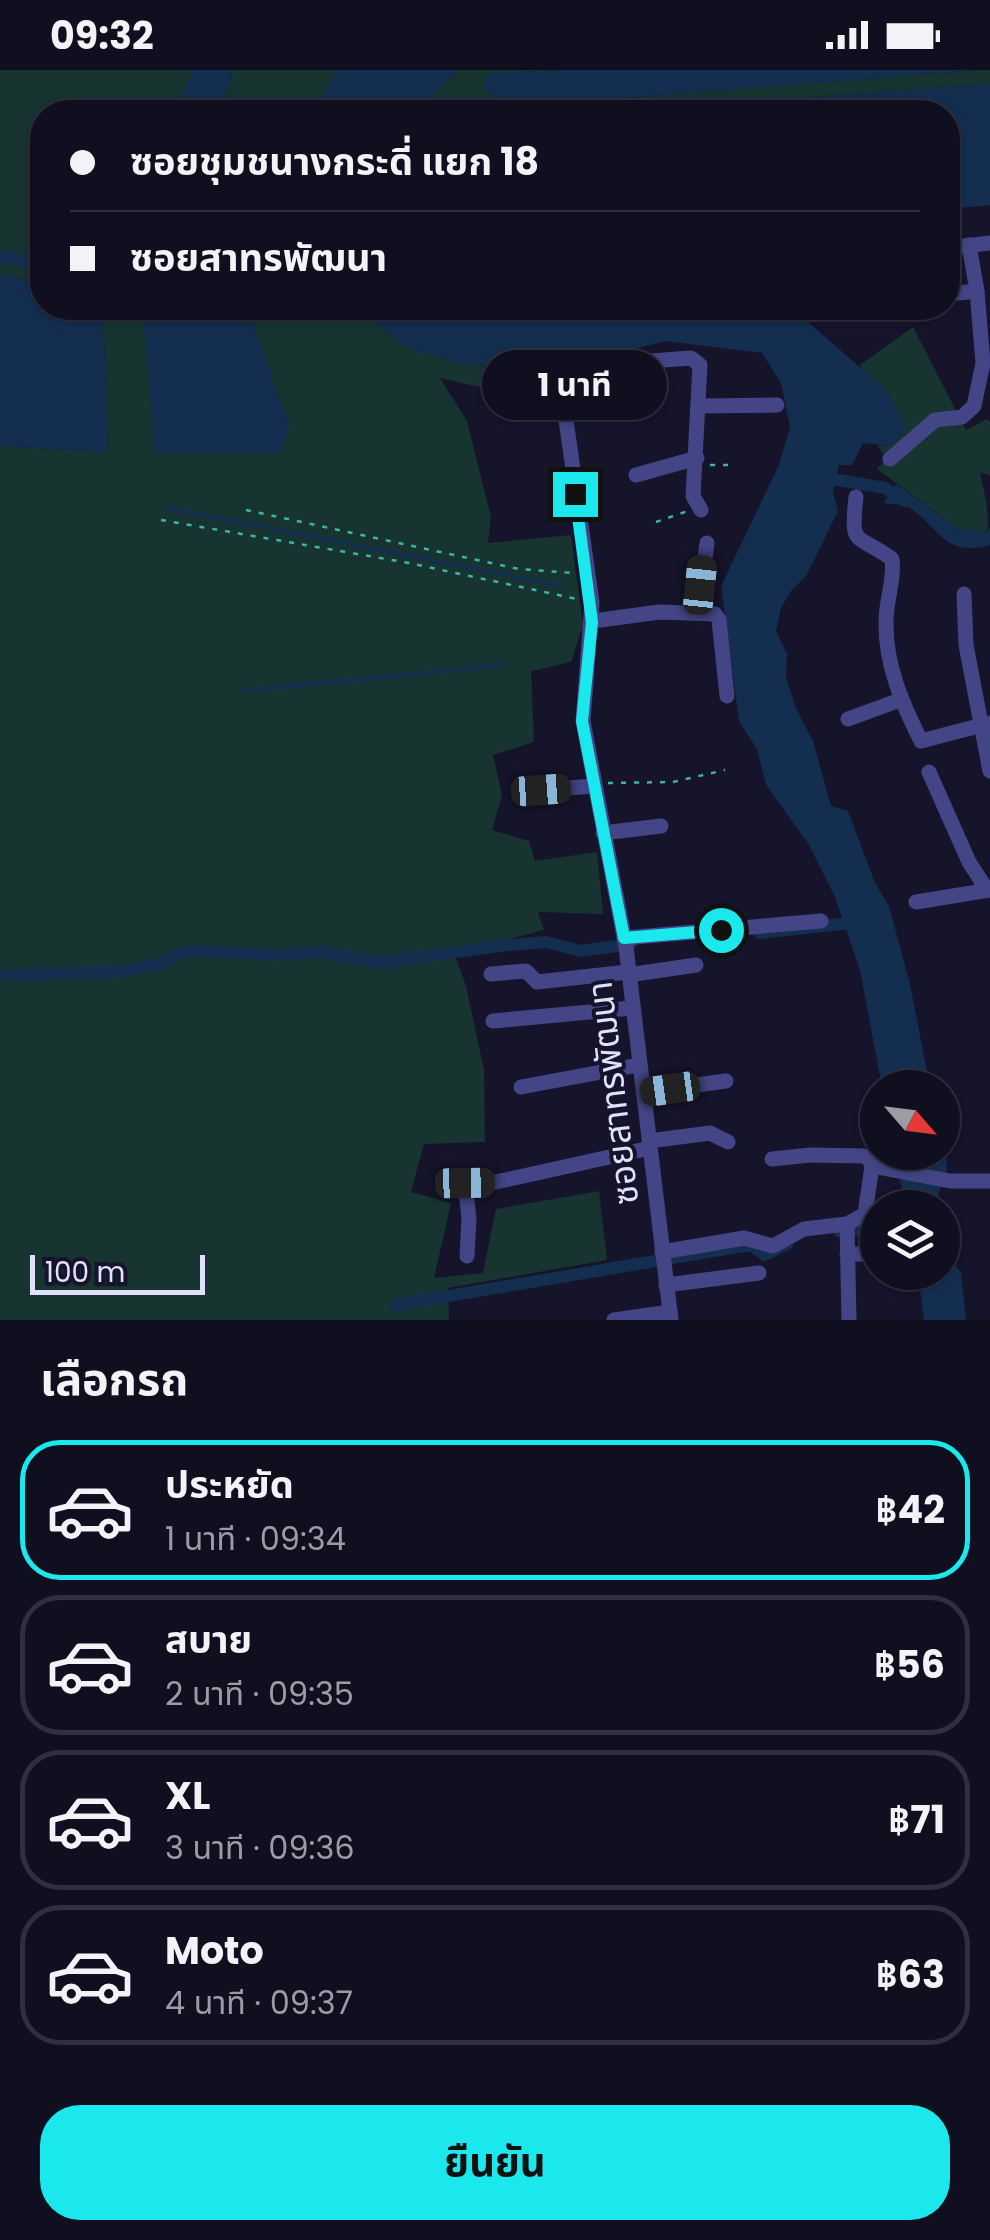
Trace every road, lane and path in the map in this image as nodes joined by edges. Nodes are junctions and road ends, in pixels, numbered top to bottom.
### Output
1 (990, 243) edge
2 (969, 246) junction
3 (960, 247) edge
4 (978, 292) junction
5 (960, 293) edge
6 (987, 363) edge
7 (777, 405) dead end
8 (698, 406) junction
9 (890, 459) dead end
10 (696, 462) junction
11 (728, 465) dead end
12 (636, 476) dead end
13 (856, 497) dead end
14 (246, 510) dead end
15 (701, 510) joint
16 (161, 520) dead end
17 (656, 522) dead end
18 (707, 542) dead end
19 (587, 571) junction
20 (964, 594) dead end
21 (592, 602) junction
22 (698, 612) junction
23 (592, 622) junction
24 (727, 696) dead end
25 (900, 700) junction
26 (848, 719) dead end
27 (986, 724) edge
28 (725, 770) dead end
29 (990, 771) edge
30 (929, 772) dead end
31 (594, 784) junction
32 (541, 790) dead end
33 (661, 826) dead end
34 (603, 834) junction
35 (988, 890) edge
36 (916, 902) dead end
37 (821, 921) dead end
38 (625, 942) junction
39 (696, 965) dead end
40 (491, 974) dead end
41 (628, 974) junction
42 (632, 1008) junction
43 (494, 1022) dead end
44 (639, 1065) junction
45 (726, 1082) dead end
46 (521, 1087) dead end
47 (643, 1092) junction
48 (728, 1142) dead end
49 (650, 1144) junction
50 (860, 1156) edge
51 (772, 1159) dead end
52 (872, 1170) edge
53 (900, 1170) edge
54 (990, 1181) edge
55 (847, 1228) junction
56 (848, 1254) junction
57 (860, 1254) edge
58 (467, 1256) dead end
59 (662, 1257) junction
60 (759, 1273) dead end
61 (666, 1285) junction
62 (670, 1316) edge
63 (614, 1320) edge
64 (849, 1320) edge

1 - 2 street
2 - 3 street
2 - 4 street
4 - 5 street
4 - 6 street
6 - 9 street
7 - 8 street
8 - 10 street, ซอยสาทรพัฒนา
8 - 19 street, ซอยสาทรพัฒนา
10 - 11 path
10 - 12 street
10 - 15 street, ซอยสาทรพัฒนา
13 - 25 street
14 - 19 path
15 - 17 path
16 - 21 path
18 - 22 street
19 - 21 street, ซอยสาทรพัฒนา
20 - 27 street
21 - 23 street, ซอยสาทรพัฒนา
22 - 23 street
22 - 24 street
23 - 31 street, ซอยสาทรพัฒนา
25 - 26 street
25 - 27 street
27 - 29 street
28 - 31 path
30 - 35 street
31 - 32 street
31 - 34 street, ซอยสาทรพัฒนา
33 - 34 street
34 - 38 street, ซอยสาทรพัฒนา
35 - 36 street
37 - 38 street
38 - 41 street, ซอยสาทรพัฒนา
39 - 41 street
40 - 41 street
41 - 42 street, ซอยสาทรพัฒนา
42 - 43 street
42 - 44 street, ซอยสาทรพัฒนา
44 - 46 street
44 - 47 street, ซอยสาทรพัฒนา
45 - 47 street
47 - 49 street, ซอยสาทรพัฒนา
48 - 49 street
49 - 58 street
49 - 59 street, ซอยสาทรพัฒนา
50 - 51 street
52 - 55 street
53 - 54 street
55 - 56 street
55 - 59 street
56 - 57 street
56 - 64 street
59 - 61 street, ซอยสาทรพัฒนา
60 - 61 street
61 - 62 street, ซอยสาทรพัฒนา
62 - 63 street

